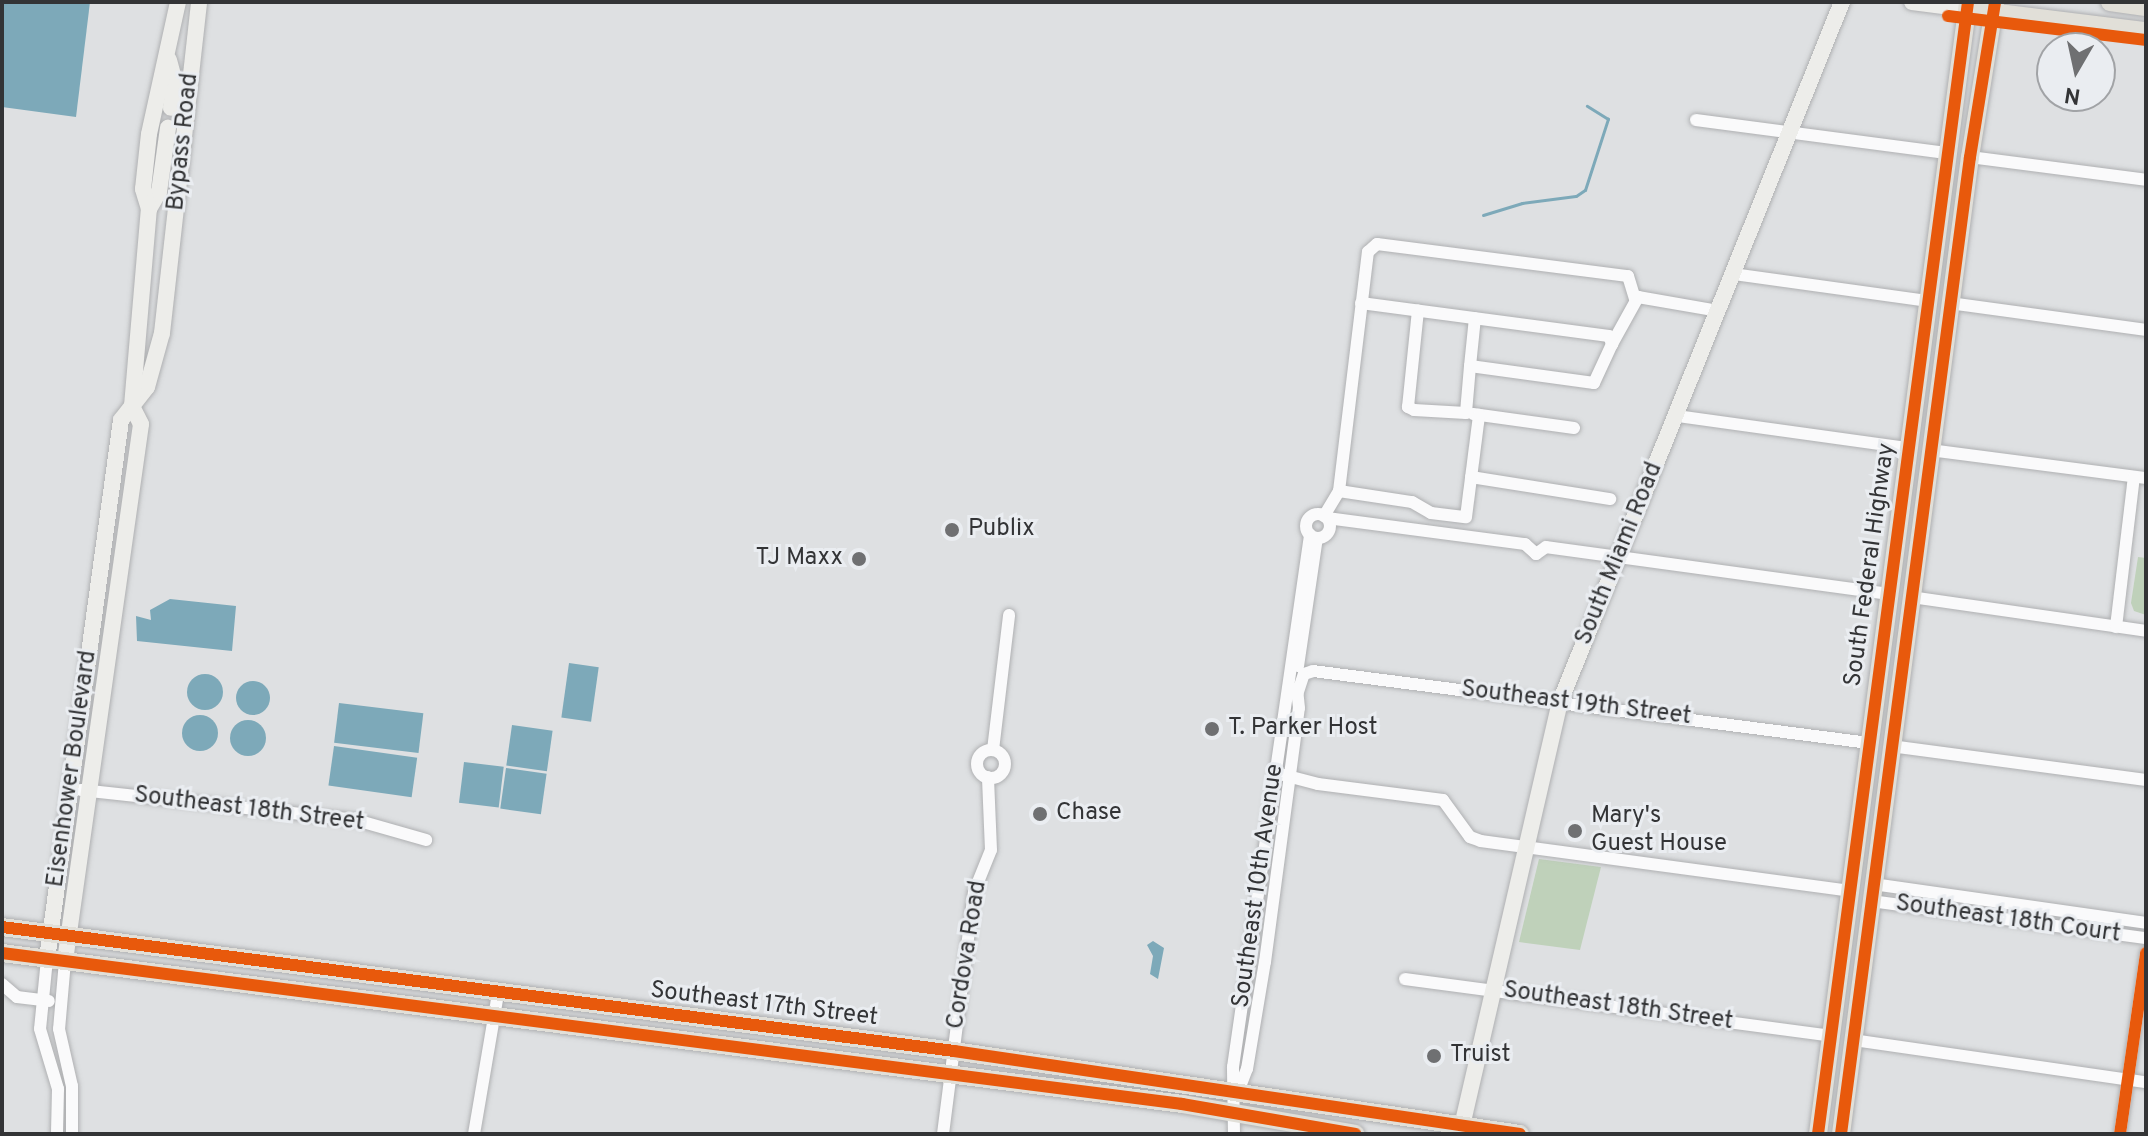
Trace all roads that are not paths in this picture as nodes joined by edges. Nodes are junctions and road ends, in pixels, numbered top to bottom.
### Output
1 (178, 2) edge
2 (199, 2) edge
3 (1842, 2) edge
4 (1912, 2) edge
5 (2110, 2) edge
6 (1968, 6) edge
7 (1994, 7) edge
8 (2146, 7) edge
9 (2146, 31) edge
10 (169, 60) junction
11 (171, 108) dead end
12 (1696, 120) dead end
13 (168, 128) dead end
14 (1791, 133) junction
15 (1948, 153) junction
16 (1970, 157) junction
17 (2146, 180) edge
18 (149, 209) junction
19 (1733, 274) junction
20 (1932, 276) junction
21 (168, 281) junction
22 (1635, 299) junction
23 (1928, 301) junction
24 (1361, 303) junction
25 (1950, 303) junction
26 (1418, 311) junction
27 (1718, 311) junction
28 (1475, 318) junction
29 (1947, 328) junction
30 (2146, 330) edge
31 (1612, 344) junction
32 (137, 360) junction
33 (1470, 366) junction
34 (132, 406) junction
35 (1472, 414) junction
36 (1677, 416) junction
37 (1574, 428) dead end
38 (1908, 448) junction
39 (1930, 450) junction
40 (1471, 477) junction
41 (2140, 478) edge
42 (1339, 491) junction
43 (1610, 499) dead end
44 (1326, 517) junction
45 (1314, 536) junction
46 (1617, 557) junction
47 (1893, 568) junction
48 (1889, 594) junction
49 (1911, 597) junction
50 (1009, 615) dead end
51 (2116, 627) junction
52 (1907, 630) junction
53 (2146, 631) edge
54 (1297, 695) junction
55 (1560, 702) junction
56 (1869, 743) junction
57 (1891, 746) junction
58 (993, 750) junction
59 (1276, 773) junction
60 (988, 777) junction
61 (1290, 777) junction
62 (2146, 780) edge
63 (78, 790) junction
64 (426, 840) dead end
65 (1266, 844) junction
66 (1280, 846) junction
67 (1528, 848) junction
68 (1853, 865) junction
69 (1850, 891) junction
70 (1872, 892) junction
71 (2146, 923) edge
72 (1868, 925) junction
73 (2, 927) edge
74 (59, 935) junction
75 (2146, 938) edge
76 (2, 953) edge
77 (2146, 953) edge
78 (56, 960) junction
79 (281, 964) junction
80 (220, 978) junction
81 (1405, 979) dead end
82 (2, 984) edge
83 (1496, 991) junction
84 (498, 994) junction
85 (43, 1001) junction
86 (60, 1003) junction
87 (493, 1015) junction
88 (764, 1027) junction
89 (793, 1031) junction
90 (1831, 1036) junction
91 (1853, 1040) junction
92 (724, 1045) junction
93 (755, 1049) junction
94 (954, 1051) junction
95 (951, 1074) junction
96 (2126, 1079) junction
97 (2146, 1082) edge
98 (1236, 1095) junction
99 (1236, 1114) junction
100 (1456, 1130) edge
101 (57, 1134) edge
102 (72, 1134) edge
103 (474, 1134) edge
104 (943, 1134) edge
105 (1234, 1134) edge
106 (1355, 1134) edge
107 (1520, 1134) edge
108 (1818, 1134) edge
109 (1841, 1134) edge
110 (2120, 1134) edge

1 - 10 street, Eisenhower Boulevard
2 - 21 street, Bypass Road
3 - 14 street, South Miami Road
4 - 6 street
5 - 8 main road
6 - 7 main road
6 - 15 main road, South Federal Highway
7 - 9 main road
7 - 16 main road, South Federal Highway
10 - 11 street, Eisenhower Boulevard
10 - 18 street, Eisenhower Boulevard
12 - 14 street
13 - 18 street, Eisenhower Boulevard
14 - 15 street
14 - 19 street, South Miami Road
15 - 20 main road, South Federal Highway
16 - 17 street
16 - 25 main road, South Federal Highway
18 - 32 street, Eisenhower Boulevard
19 - 23 street
19 - 27 street, South Miami Road
20 - 23 main road, South Federal Highway
20 - 25 main road
21 - 32 street, Bypass Road
21 - 34 street, Bypass Road
22 - 24 street, Southeast 10th Avenue
22 - 27 street
22 - 31 street
23 - 29 main road
23 - 38 main road, South Federal Highway
24 - 26 street
24 - 42 street, Southeast 10th Avenue
25 - 29 main road, South Federal Highway
25 - 30 street
26 - 28 street
26 - 35 street
27 - 36 street, South Miami Road
28 - 31 street
28 - 33 street
29 - 39 main road, South Federal Highway
31 - 33 street
32 - 34 street, Eisenhower Boulevard
33 - 35 street
34 - 63 street, Eisenhower Boulevard
35 - 37 street
35 - 40 street
36 - 38 street
36 - 46 street, South Miami Road
38 - 47 main road, South Federal Highway
39 - 41 street
39 - 49 main road, South Federal Highway
40 - 42 street
40 - 43 street
41 - 51 street
42 - 44 street, Southeast 10th Avenue
44 - 45 street, Southeast 10th Avenue
44 - 45 street, Southeast 10th Avenue
44 - 46 street
45 - 54 street, Southeast 10th Avenue
45 - 59 street, Southeast 10th Avenue
46 - 48 street
46 - 55 street, South Miami Road
47 - 48 main road, South Federal Highway
47 - 49 main road
48 - 52 main road
48 - 56 main road, South Federal Highway
49 - 51 street
49 - 52 main road, South Federal Highway
50 - 58 street
51 - 53 street
52 - 57 main road, South Federal Highway
54 - 55 street, Southeast 19th Street
54 - 61 street, Southeast 10th Avenue
55 - 56 street, Southeast 19th Street
55 - 67 street, South Miami Road
56 - 68 main road, South Federal Highway
57 - 62 street
57 - 70 main road, South Federal Highway
58 - 60 street
58 - 60 street
59 - 61 street
59 - 65 street, Southeast 10th Avenue
60 - 94 street, Cordova Road
61 - 66 street, Southeast 10th Avenue
61 - 67 street
63 - 64 street, Southeast 18th Street
63 - 74 street, Eisenhower Boulevard
65 - 66 street
65 - 98 street, Southeast 10th Avenue
66 - 98 street, Southeast 10th Avenue
67 - 69 street
67 - 83 street, South Miami Road
68 - 69 main road, South Federal Highway
68 - 70 main road
69 - 72 main road
69 - 90 main road, South Federal Highway
70 - 71 street, Southeast 18th Court
70 - 72 main road, South Federal Highway
70 - 75 street, Southeast 18th Court
72 - 91 main road, South Federal Highway
73 - 74 main road, Southeast 17th Street
74 - 78 street, Eisenhower Boulevard
74 - 79 main road, Southeast 17th Street
76 - 78 main road, Southeast 17th Street
77 - 96 street
78 - 80 main road, Southeast 17th Street
78 - 85 street, Eisenhower Boulevard
78 - 86 street, Eisenhower Boulevard
79 - 80 main road
79 - 84 main road, Southeast 17th Street
80 - 87 main road, Southeast 17th Street
81 - 83 street, Southeast 18th Street
82 - 85 street
83 - 90 street, Southeast 18th Street
83 - 100 street, South Miami Road
84 - 87 street
84 - 88 main road, Southeast 17th Street
85 - 86 street
85 - 101 street, Eisenhower Boulevard
86 - 102 street, Eisenhower Boulevard
87 - 92 main road, Southeast 17th Street
87 - 103 street
88 - 89 main road, Southeast 17th Street
88 - 92 main road
89 - 93 main road
89 - 94 main road, Southeast 17th Street
90 - 108 main road, South Federal Highway
91 - 96 street
91 - 109 main road, South Federal Highway
92 - 93 main road, Southeast 17th Street
93 - 95 main road, Southeast 17th Street
94 - 95 street, Cordova Road
94 - 98 main road, Southeast 17th Street
95 - 99 main road, Southeast 17th Street
95 - 104 street, Cordova Road
96 - 97 street
96 - 110 street
98 - 99 street, Southeast 10th Avenue
98 - 100 main road, Southeast 17th Street
99 - 105 street, Southeast 10th Avenue
99 - 106 main road, Southeast 17th Street
100 - 107 main road, Southeast 17th Street

